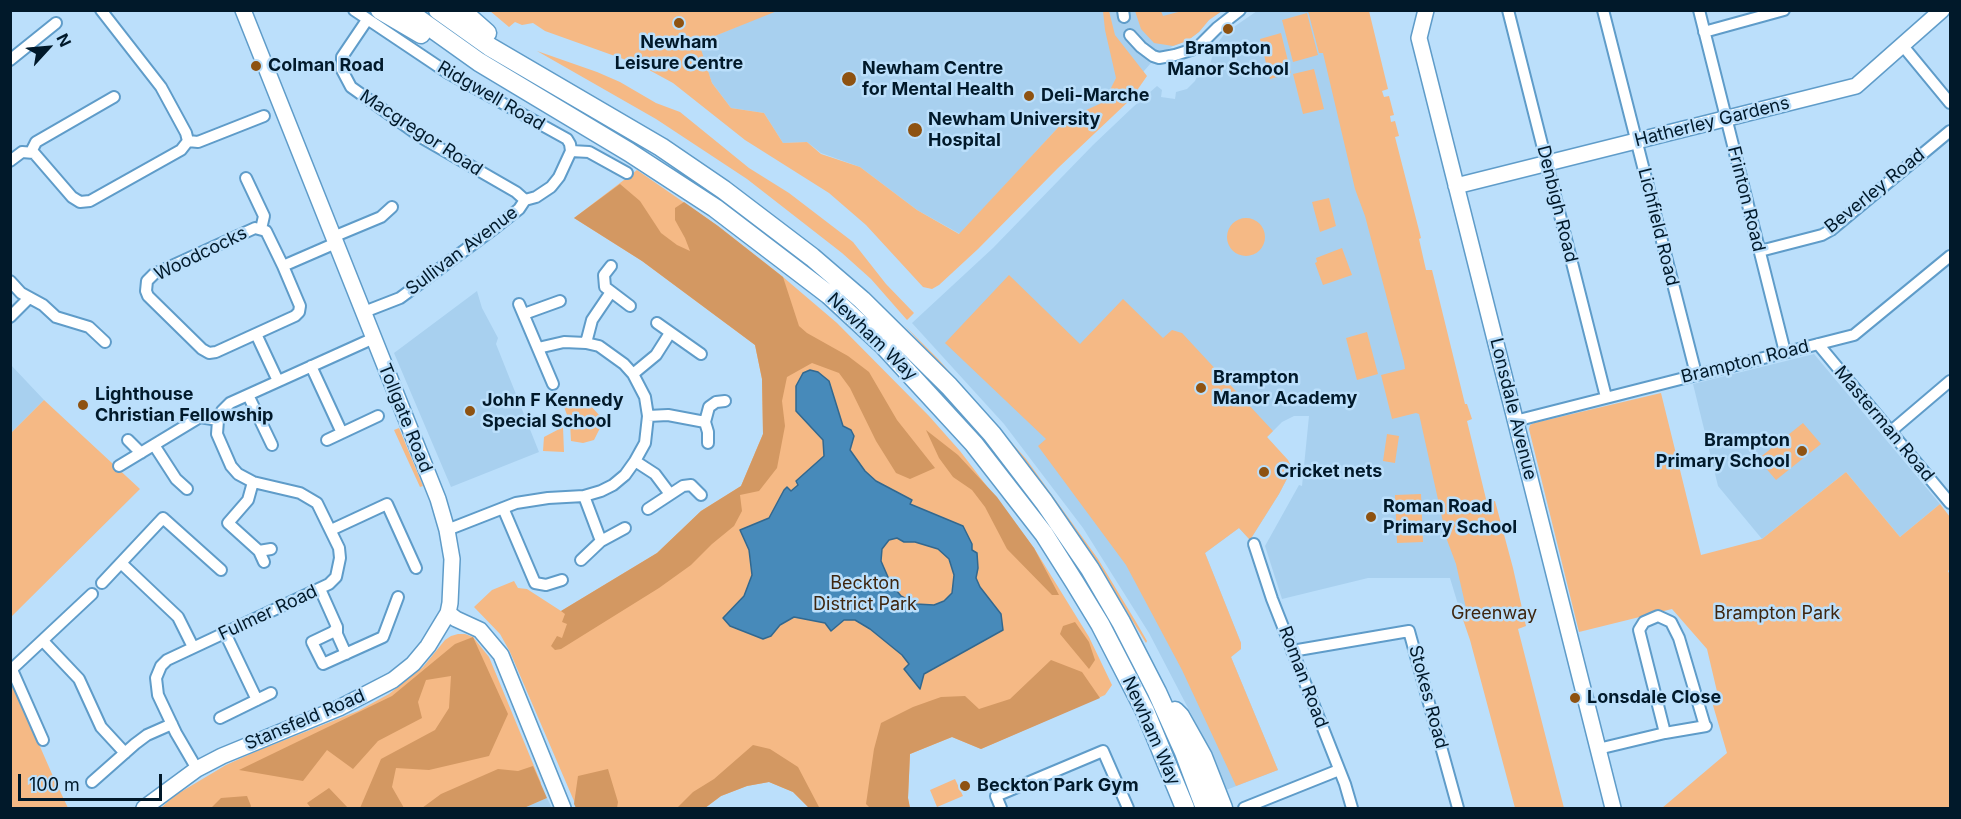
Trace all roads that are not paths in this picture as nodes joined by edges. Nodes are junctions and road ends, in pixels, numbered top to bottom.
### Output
1 (101, 10) edge
2 (243, 10) edge
3 (354, 10) edge
4 (406, 10) edge
5 (438, 10) edge
6 (461, 10) edge
7 (1240, 10) edge
8 (1426, 10) edge
9 (1508, 10) edge
10 (1603, 10) edge
11 (1699, 10) edge
12 (1784, 10) edge
13 (1942, 10) edge
14 (374, 15) edge
15 (56, 23) dead end
16 (1704, 32) junction
17 (1130, 35) dead end
18 (1903, 46) junction
19 (10, 60) edge
20 (533, 73) junction
21 (512, 83) junction
22 (114, 97) dead end
23 (1950, 103) edge
24 (264, 116) dead end
25 (1726, 119) junction
26 (1950, 131) edge
27 (188, 141) junction
28 (1636, 141) junction
29 (571, 150) junction
30 (31, 152) junction
31 (10, 161) edge
32 (1547, 164) junction
33 (627, 173) dead end
34 (246, 178) dead end
35 (1456, 186) junction
36 (525, 200) junction
37 (392, 207) dead end
38 (261, 229) junction
39 (334, 240) junction
40 (1760, 251) junction
41 (1950, 256) edge
42 (283, 266) junction
43 (611, 266) dead end
44 (10, 281) edge
45 (611, 292) junction
46 (29, 298) junction
47 (560, 301) dead end
48 (630, 306) dead end
49 (364, 312) junction
50 (10, 317) edge
51 (657, 323) dead end
52 (670, 333) junction
53 (256, 334) junction
54 (374, 338) junction
55 (105, 342) dead end
56 (586, 343) junction
57 (1818, 344) junction
58 (538, 348) junction
59 (1785, 352) junction
60 (700, 354) dead end
61 (311, 366) junction
62 (633, 374) junction
63 (1696, 374) junction
64 (278, 381) junction
65 (1950, 381) edge
66 (553, 384) dead end
67 (248, 395) junction
68 (1606, 397) junction
69 (725, 401) dead end
70 (378, 416) dead end
71 (648, 416) junction
72 (218, 420) junction
73 (1515, 421) junction
74 (705, 422) junction
75 (1890, 432) junction
76 (342, 433) junction
77 (128, 440) dead end
78 (327, 440) dead end
79 (708, 443) dead end
80 (154, 445) junction
81 (272, 445) dead end
82 (141, 453) junction
83 (636, 461) junction
84 (119, 466) dead end
85 (253, 482) junction
86 (187, 489) dead end
87 (670, 494) junction
88 (701, 495) dead end
89 (585, 496) junction
90 (1950, 503) edge
91 (503, 508) junction
92 (648, 509) dead end
93 (624, 528) dead end
94 (331, 530) junction
95 (447, 530) junction
96 (601, 541) junction
97 (1254, 544) dead end
98 (271, 549) dead end
99 (259, 551) junction
100 (581, 560) dead end
101 (264, 562) dead end
102 (121, 563) junction
103 (416, 568) dead end
104 (221, 570) dead end
105 (562, 580) dead end
106 (102, 583) dead end
107 (320, 589) junction
108 (92, 594) dead end
109 (398, 597) dead end
110 (448, 613) junction
111 (337, 627) junction
112 (225, 633) junction
113 (42, 641) junction
114 (193, 647) junction
115 (1293, 651) junction
116 (346, 654) junction
117 (1157, 692) junction
118 (271, 693) dead end
119 (257, 700) junction
120 (220, 718) dead end
121 (172, 724) junction
122 (1665, 733) junction
123 (43, 740) dead end
124 (1598, 749) junction
125 (125, 753) junction
126 (197, 769) junction
127 (1339, 770) junction
128 (92, 782) dead end
129 (144, 808) edge
130 (563, 808) edge
131 (1001, 808) edge
132 (1128, 808) edge
133 (1185, 808) edge
134 (1205, 808) edge
135 (1223, 808) edge
136 (1244, 808) edge
137 (1352, 808) edge
138 (1458, 808) edge
139 (1613, 808) edge

1 - 27 street
2 - 39 street, Tollgate Road
3 - 14 street, Ridgwell Road
4 - 21 highway, Newham Way
5 - 20 highway, Newham Way
6 - 20 highway
7 - 17 street
8 - 35 street, Lonsdale Avenue
9 - 32 street, Denbigh Road
10 - 28 street, Lichfield Road
11 - 16 street, Frinton Road
12 - 16 street
13 - 18 street, Hatherley Gardens
14 - 21 highway
14 - 29 street, Ridgwell Road
14 - 36 street, Macgregor Road
15 - 19 street
16 - 25 street, Frinton Road
18 - 23 street
18 - 25 street, Hatherley Gardens
20 - 117 highway, Newham Way
21 - 133 highway, Newham Way
22 - 30 street
24 - 27 street
25 - 28 street, Hatherley Gardens
25 - 40 street, Frinton Road
26 - 40 street, Beverley Road
27 - 30 street
28 - 32 street, Hatherley Gardens
28 - 63 street, Lichfield Road
29 - 33 street, Ridgwell Road
29 - 36 street, Sullivan Avenue
30 - 31 street
32 - 35 street, Hatherley Gardens
32 - 68 street, Denbigh Road
34 - 38 street, Woodcocks
35 - 73 street, Lonsdale Avenue
36 - 49 street, Sullivan Avenue
37 - 39 street
38 - 42 street, Woodcocks
38 - 53 street, Woodcocks
39 - 42 street
39 - 49 street, Tollgate Road
40 - 59 street, Frinton Road
41 - 57 street, Brampton Road
42 - 53 street, Woodcocks
43 - 45 street
44 - 46 street
45 - 48 street
45 - 56 street
46 - 50 street
46 - 55 street
47 - 58 street
49 - 54 street, Tollgate Road
51 - 52 street
52 - 60 street
52 - 62 street
53 - 64 street
54 - 61 street
54 - 95 street, Tollgate Road
56 - 58 street
56 - 62 street
57 - 59 street, Brampton Road
57 - 75 street, Masterman Road
58 - 66 street
59 - 63 street, Brampton Road
61 - 64 street
61 - 76 street
62 - 71 street
63 - 68 street, Brampton Road
64 - 67 street
65 - 75 street
67 - 72 street
67 - 81 street
68 - 73 street, Brampton Road
69 - 74 street
70 - 76 street
71 - 74 street
71 - 83 street
72 - 80 street
72 - 85 street, Fulmer Road
73 - 124 street, Lonsdale Avenue
74 - 79 street
75 - 90 street, Masterman Road
76 - 78 street
77 - 82 street
80 - 82 street
80 - 86 street
82 - 84 street
83 - 87 street
83 - 89 street
85 - 94 street, Fulmer Road
85 - 99 street
87 - 88 street
87 - 92 street
89 - 91 street
89 - 96 street
91 - 95 street
91 - 105 street
93 - 96 street
94 - 103 street
94 - 107 street, Fulmer Road
95 - 110 street, Tollgate Road
96 - 100 street
97 - 115 street, Roman Road
98 - 99 street
99 - 101 street
102 - 104 street
102 - 106 street
102 - 114 street
107 - 111 street
107 - 112 street, Fulmer Road
108 - 113 street
109 - 116 street
110 - 126 street, Stansfeld Road
110 - 130 street
111 - 116 street
111 - 116 street
112 - 114 street, Fulmer Road
112 - 119 street
113 - 123 street
113 - 125 street
114 - 121 street, Fulmer Road
115 - 127 street, Roman Road
115 - 138 street, Stokes Road
117 - 134 highway, Newham Way
117 - 135 highway
118 - 119 street
119 - 120 street
121 - 125 street
121 - 126 street, Fulmer Road
122 - 122 street
122 - 124 street
124 - 139 street, Lonsdale Avenue
125 - 128 street
126 - 129 street, Stansfeld Road
127 - 136 street
127 - 137 street, Roman Road
131 - 132 street

